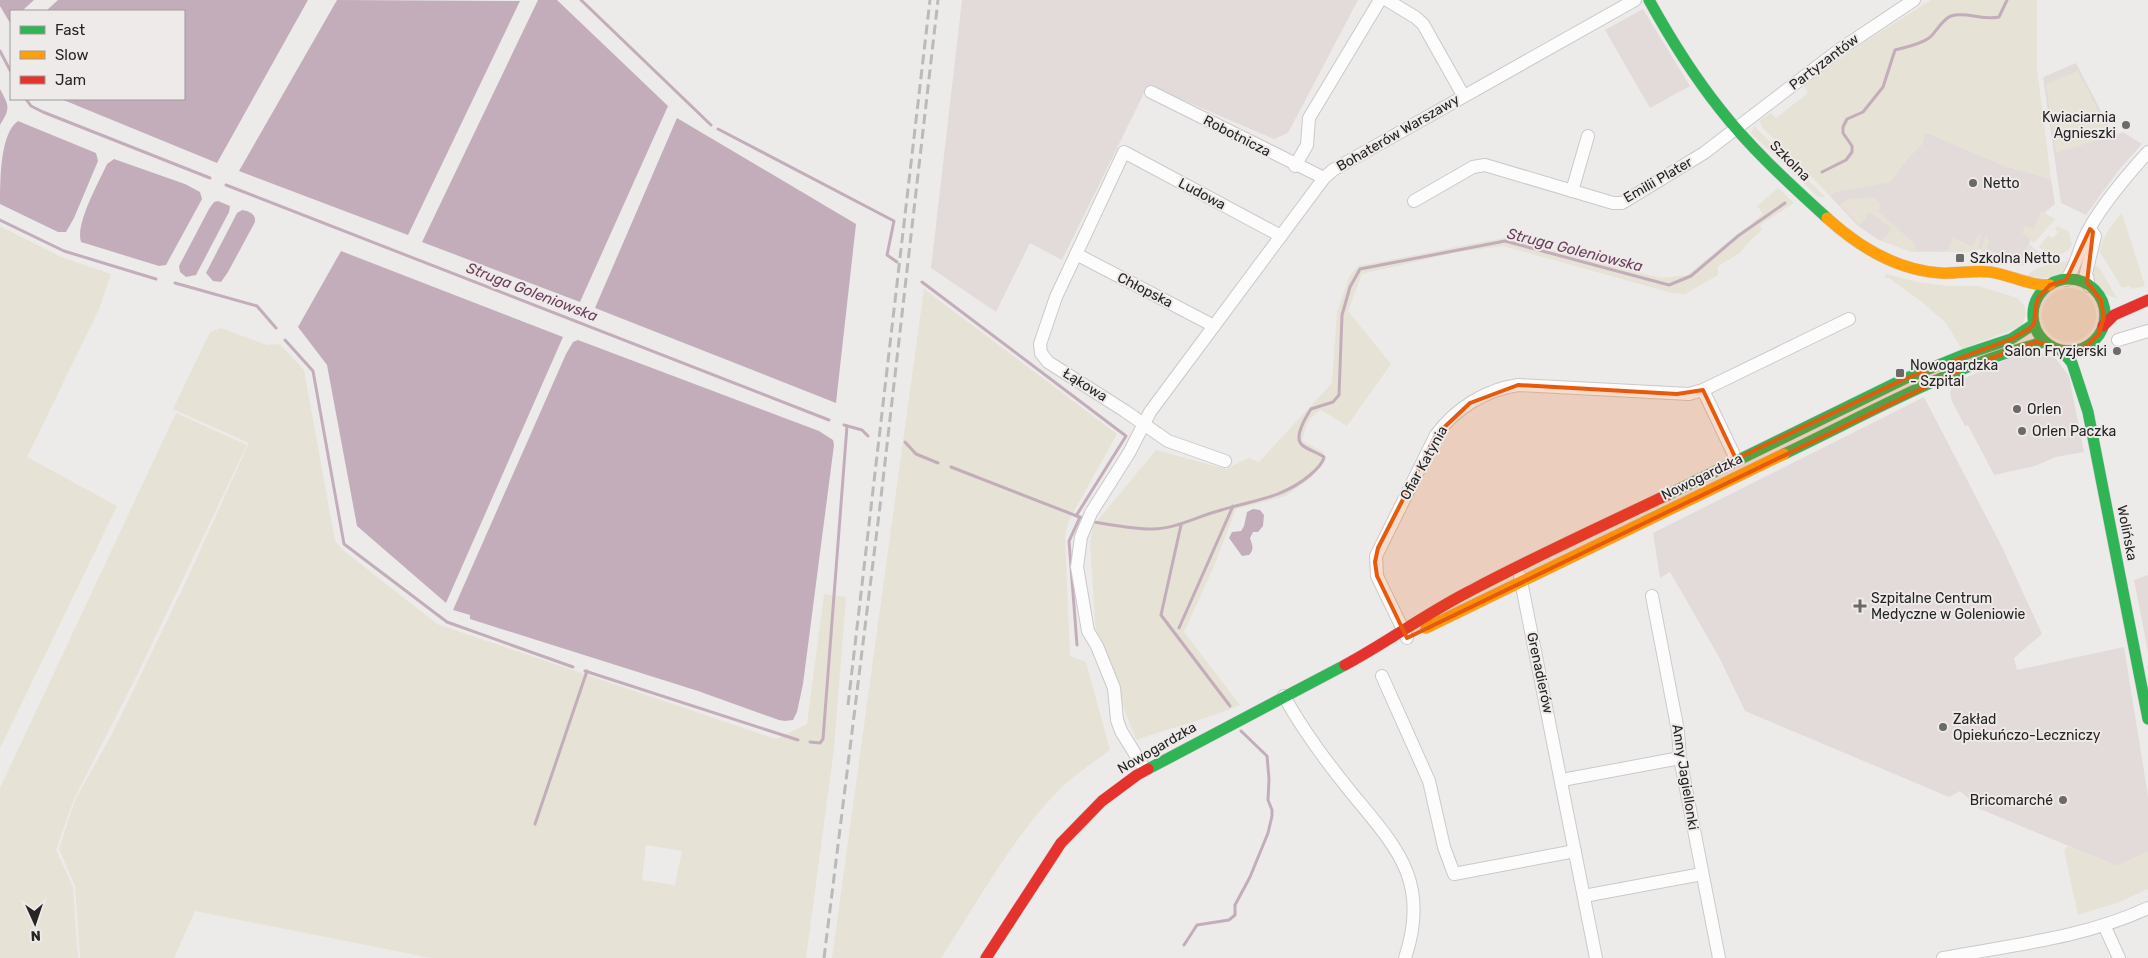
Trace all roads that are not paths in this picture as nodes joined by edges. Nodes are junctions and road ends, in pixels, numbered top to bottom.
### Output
1 (1380, 0) edge
2 (1387, 0) edge
3 (1634, 0) edge
4 (1649, 0) edge
5 (1914, 0) edge
6 (1151, 92) dead end
7 (1463, 95) junction
8 (1737, 129) junction
9 (1588, 136) dead end
10 (2148, 152) edge
11 (1295, 166) junction
12 (1324, 178) junction
13 (1572, 191) junction
14 (1414, 201) dead end
15 (2090, 229) junction
16 (1281, 236) junction
17 (1076, 254) junction
18 (1962, 273) junction
19 (2066, 280) junction
20 (2050, 285) junction
21 (2089, 286) junction
22 (2148, 295) edge
23 (2101, 300) junction
24 (2148, 300) edge
25 (2033, 308) junction
26 (1849, 319) dead end
27 (2034, 324) junction
28 (1214, 326) junction
29 (2103, 326) junction
30 (2148, 331) edge
31 (2118, 340) dead end
32 (2044, 342) junction
33 (2087, 346) junction
34 (2062, 350) junction
35 (1703, 390) junction
36 (2088, 412) junction
37 (1143, 423) junction
38 (1736, 459) junction
39 (1225, 461) dead end
40 (1517, 567) junction
41 (1521, 582) junction
42 (1652, 596) dead end
43 (1405, 634) junction
44 (1382, 676) dead end
45 (1284, 696) junction
46 (2148, 718) edge
47 (1680, 758) junction
48 (1145, 770) junction
49 (1562, 780) junction
50 (1576, 851) junction
51 (1702, 874) junction
52 (1584, 896) junction
53 (2148, 908) edge
54 (2104, 925) junction
55 (986, 958) edge
56 (1405, 958) edge
57 (1596, 958) edge
58 (1719, 958) edge
59 (1943, 958) edge
60 (2119, 958) edge

1 - 11 street
2 - 7 street
3 - 7 street, Bohaterów Warszawy
4 - 8 street, Szkolna
5 - 8 street, Partyzantów
6 - 11 street, Robotnicza
7 - 12 street, Bohaterów Warszawy
8 - 13 street, Emilii Plater
8 - 18 street, Szkolna
9 - 13 street
10 - 15 street
11 - 12 street, Robotnicza
12 - 16 street, Bohaterów Warszawy
13 - 14 street, Emilii Plater
15 - 19 street
15 - 21 street
16 - 17 street, Ludowa
16 - 28 street, Bohaterów Warszawy
17 - 28 street, Chłopska
17 - 37 street, Łąkowa
18 - 20 street, Szkolna
18 - 25 street, Szkolna
19 - 20 street
19 - 21 street
20 - 25 street
21 - 23 street
22 - 23 street
23 - 29 street
24 - 29 street
25 - 27 street
26 - 35 street, Ofiar Katynia
27 - 32 street
27 - 38 street, Nowogardzka
28 - 37 street, Bohaterów Warszawy
29 - 33 street
30 - 31 street
32 - 34 street
32 - 41 street, Nowogardzka
33 - 34 street
33 - 36 street, Wolińska
34 - 36 street, Wolińska
35 - 38 street
35 - 43 street, Ofiar Katynia
36 - 46 street, Wolińska
37 - 39 street, Łąkowa
37 - 48 street, Bohaterów Warszawy
38 - 40 street, Nowogardzka
40 - 41 street, Grenadierów
40 - 43 street, Nowogardzka
41 - 43 street, Nowogardzka
41 - 49 street, Grenadierów
42 - 47 street, Anny Jagiellonki
43 - 45 street, Nowogardzka
44 - 50 street
45 - 48 street, Nowogardzka
45 - 56 street
47 - 49 street
47 - 51 street, Anny Jagiellonki
48 - 55 street, Nowogardzka
49 - 50 street, Grenadierów
50 - 52 street, Grenadierów
51 - 52 street
51 - 58 street, Anny Jagiellonki
52 - 57 street, Grenadierów
53 - 54 street
54 - 59 street
54 - 60 street

